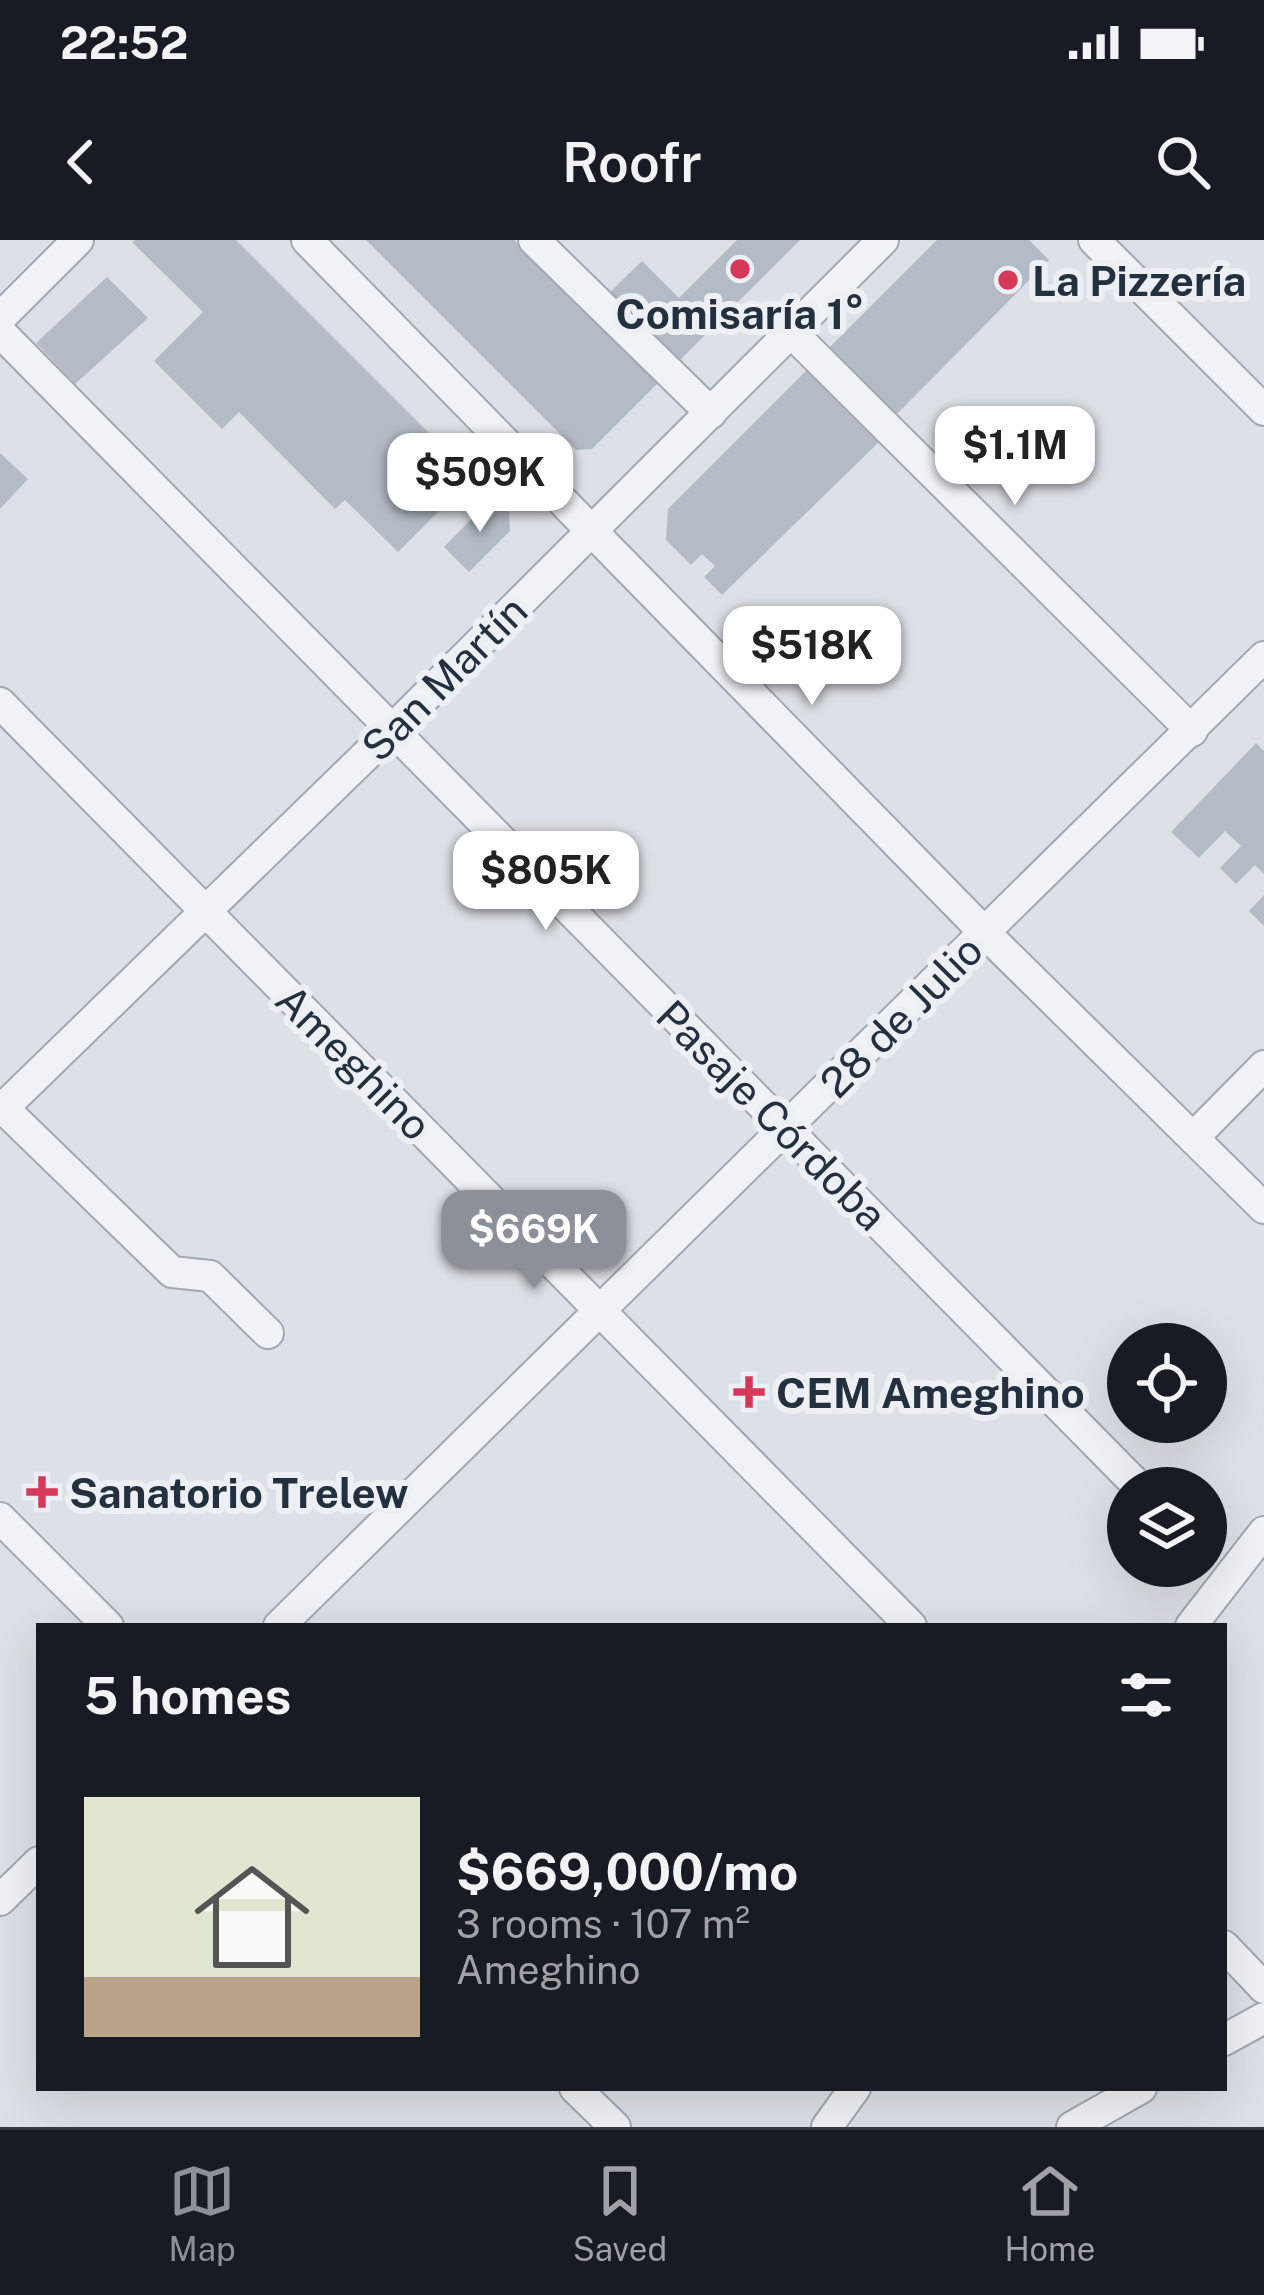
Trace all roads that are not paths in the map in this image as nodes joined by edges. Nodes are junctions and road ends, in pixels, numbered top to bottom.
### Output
1 (78, 240) edge
2 (307, 240) edge
3 (534, 240) edge
4 (1094, 240) edge
5 (876, 242) edge
6 (0, 318) edge
7 (0, 332) edge
8 (792, 333) junction
9 (1264, 410) edge
10 (711, 413) junction
11 (591, 531) junction
12 (1264, 657) edge
13 (0, 703) edge
14 (392, 730) junction
15 (1192, 731) junction
16 (205, 911) junction
17 (985, 933) junction
18 (1264, 1066) edge
19 (1, 1109) edge
20 (786, 1129) junction
21 (1193, 1138) junction
22 (1264, 1208) edge
23 (600, 1312) junction
24 (268, 1333) dead end
25 (1119, 1467) edge
26 (0, 1517) edge
27 (1264, 1532) edge
28 (1227, 1559) edge
29 (1208, 1587) edge
30 (105, 1623) edge
31 (282, 1623) edge
32 (908, 1623) edge
33 (1192, 1623) edge
34 (36, 1865) edge
35 (0, 1900) edge
36 (1227, 1949) edge
37 (1264, 1988) edge
38 (1264, 2018) edge
39 (1227, 2038) edge
40 (578, 2091) edge
41 (853, 2091) edge
42 (1136, 2091) edge
43 (614, 2127) edge
44 (827, 2127) edge
45 (1072, 2127) edge

1 - 6 street
2 - 11 street
3 - 10 street
4 - 9 street
5 - 8 street, San Martín
7 - 14 street, Pasaje Córdoba
8 - 10 street, San Martín
8 - 15 street
10 - 11 street, San Martín
11 - 14 street, San Martín
11 - 17 street
12 - 15 street, 28 de Julio
13 - 16 street, Ameghino
14 - 16 street, San Martín
14 - 20 street, Pasaje Córdoba
15 - 17 street, 28 de Julio
16 - 19 street, San Martín
16 - 23 street, Ameghino
17 - 20 street, 28 de Julio
17 - 21 street
18 - 21 street
19 - 24 street
20 - 23 street, 28 de Julio
20 - 25 street, Pasaje Córdoba
21 - 22 street
23 - 31 street, 28 de Julio
23 - 32 street, Ameghino
26 - 30 street
27 - 28 street
29 - 33 street
34 - 35 street
36 - 37 street
38 - 39 street
40 - 43 street
41 - 44 street
42 - 45 street

